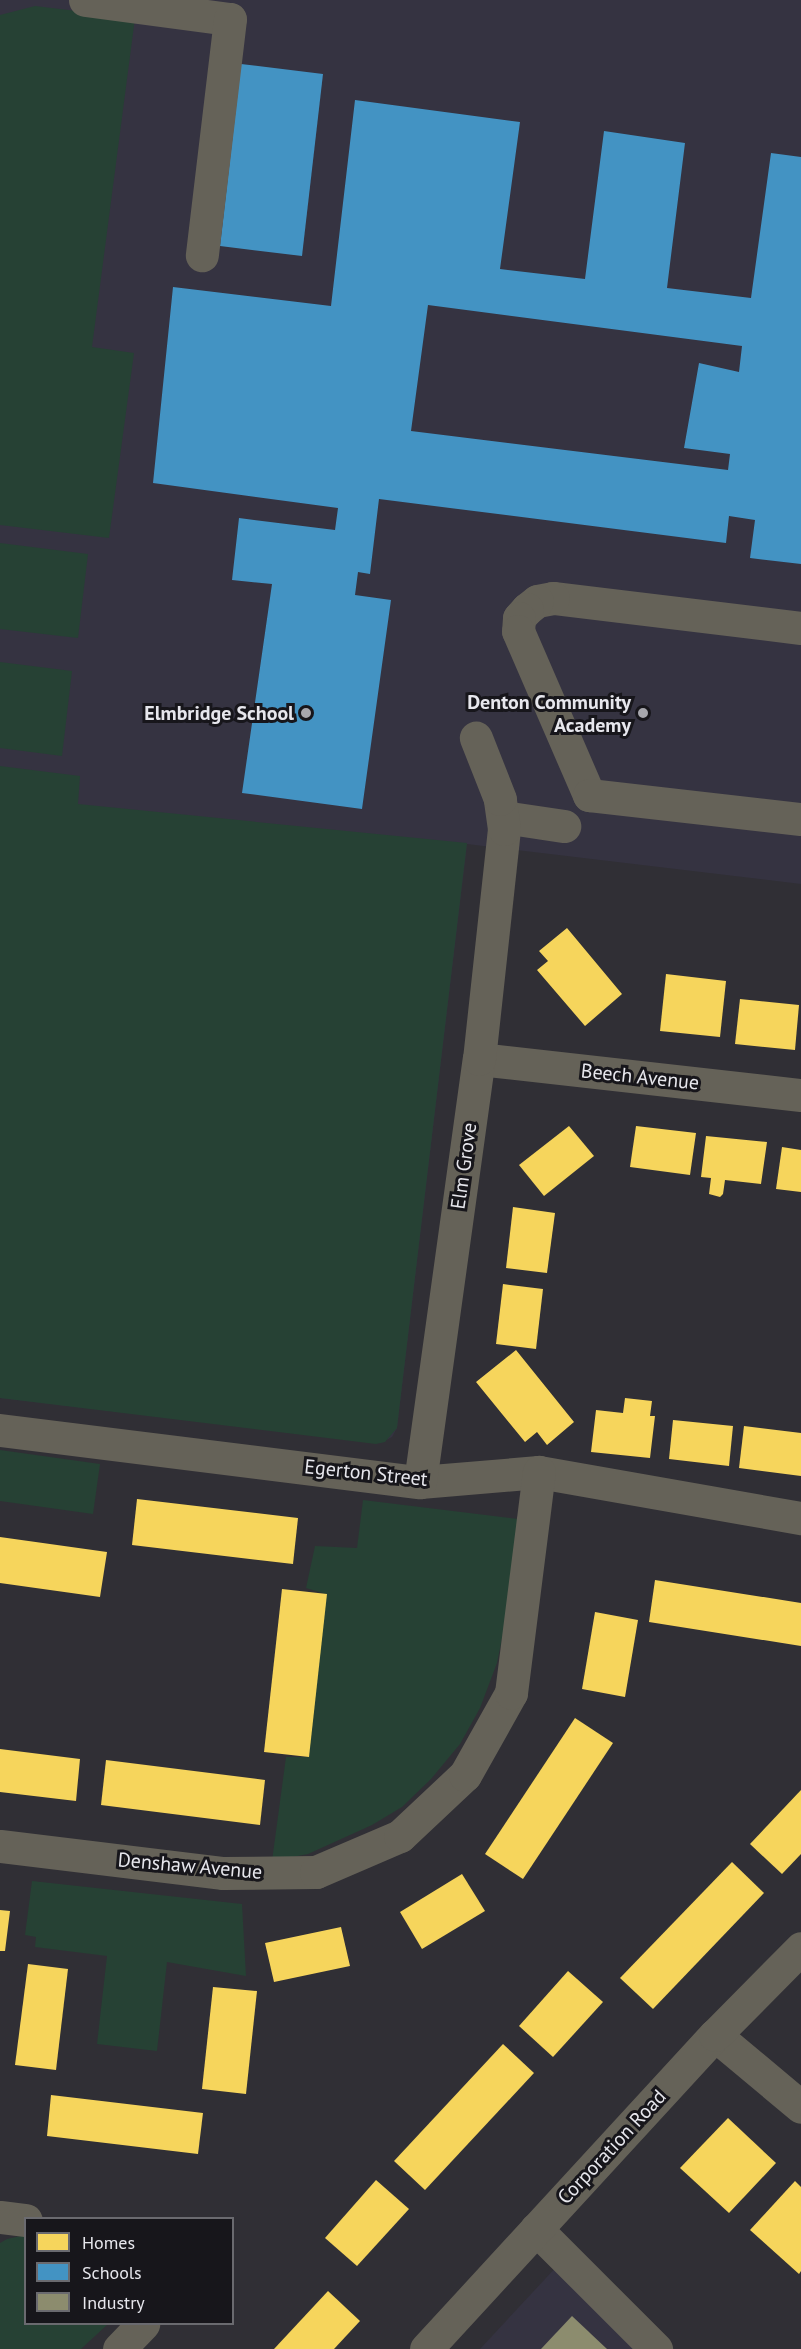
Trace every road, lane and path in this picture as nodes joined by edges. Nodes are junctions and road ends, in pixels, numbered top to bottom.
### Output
1 (85, 0) edge
2 (202, 255) dead end
3 (801, 628) edge
4 (476, 738) dead end
5 (801, 819) edge
6 (564, 826) dead end
7 (503, 833) junction
8 (479, 1059) junction
9 (801, 1095) edge
10 (0, 1430) edge
11 (539, 1472) junction
12 (420, 1482) junction
13 (801, 1518) edge
14 (0, 1846) edge
15 (801, 1948) edge
16 (715, 2035) junction
17 (801, 2107) edge
18 (0, 2217) edge
19 (24, 2220) edge
20 (536, 2229) junction
21 (142, 2325) edge
22 (119, 2349) edge
23 (426, 2349) edge
24 (656, 2349) edge

1 - 2 street
3 - 5 street
4 - 7 street
6 - 7 street
7 - 8 street, Elm Grove
8 - 9 street, Beech Avenue
8 - 12 street, Elm Grove
10 - 12 street, Egerton Street
11 - 12 street, Egerton Street
11 - 13 street, Egerton Street
11 - 14 street, Denshaw Avenue
15 - 16 street, Corporation Road
16 - 17 street
16 - 20 street, Corporation Road
18 - 19 street
20 - 23 street, Corporation Road
20 - 24 street
21 - 22 street

